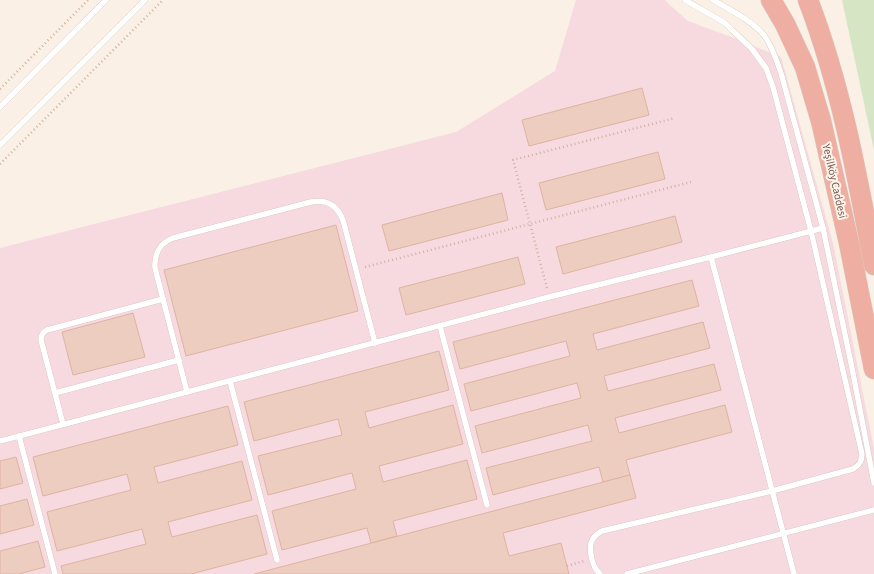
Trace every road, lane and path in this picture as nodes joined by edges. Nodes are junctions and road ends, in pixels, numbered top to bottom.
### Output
1 (88, 0) edge
2 (106, 0) edge
3 (145, 0) edge
4 (163, 0) edge
5 (685, 0) edge
6 (713, 0) edge
7 (719, 0) edge
8 (771, 0) edge
9 (808, 0) edge
10 (732, 11) junction
11 (0, 89) edge
12 (0, 107) edge
13 (675, 118) dead end
14 (0, 145) edge
15 (0, 164) edge
16 (691, 182) dead end
17 (858, 182) junction
18 (872, 222) dead end
19 (530, 224) junction
20 (823, 228) junction
21 (811, 231) junction
22 (711, 257) junction
23 (874, 265) edge
24 (356, 270) junction
25 (549, 297) junction
26 (163, 299) junction
27 (440, 326) junction
28 (375, 343) junction
29 (179, 360) junction
30 (874, 370) edge
31 (230, 381) junction
32 (55, 392) junction
33 (188, 392) junction
34 (63, 424) junction
35 (19, 436) junction
36 (0, 441) edge
37 (874, 483) edge
38 (772, 491) junction
39 (487, 504) dead end
40 (874, 510) edge
41 (783, 533) junction
42 (592, 559) junction
43 (276, 560) dead end
44 (567, 566) dead end
45 (55, 574) edge
46 (600, 574) edge
47 (627, 574) edge
48 (794, 574) edge

1 - 11 path
2 - 12 lane
3 - 14 lane
4 - 15 path
5 - 21 lane
6 - 10 lane
7 - 10 lane
8 - 30 highway, Yeşilköy Caddesi
9 - 17 highway, Yeşilköy Caddesi
10 - 20 lane
13 - 19 path
16 - 19 path
17 - 18 lane
17 - 23 highway, Yeşilköy Caddesi
19 - 24 path
19 - 25 path
20 - 21 lane
20 - 37 lane
21 - 22 lane
21 - 38 lane
22 - 25 lane
22 - 38 lane
24 - 26 lane
24 - 28 lane
25 - 27 lane
26 - 29 lane
26 - 32 lane
27 - 28 lane
27 - 39 lane
28 - 31 lane
29 - 32 lane
29 - 33 lane
31 - 33 lane
31 - 43 lane
32 - 34 lane
33 - 34 lane
34 - 35 lane
35 - 36 lane
35 - 45 lane
38 - 41 lane
38 - 42 lane
40 - 41 lane
41 - 47 lane
41 - 48 lane
42 - 44 path
42 - 46 lane

